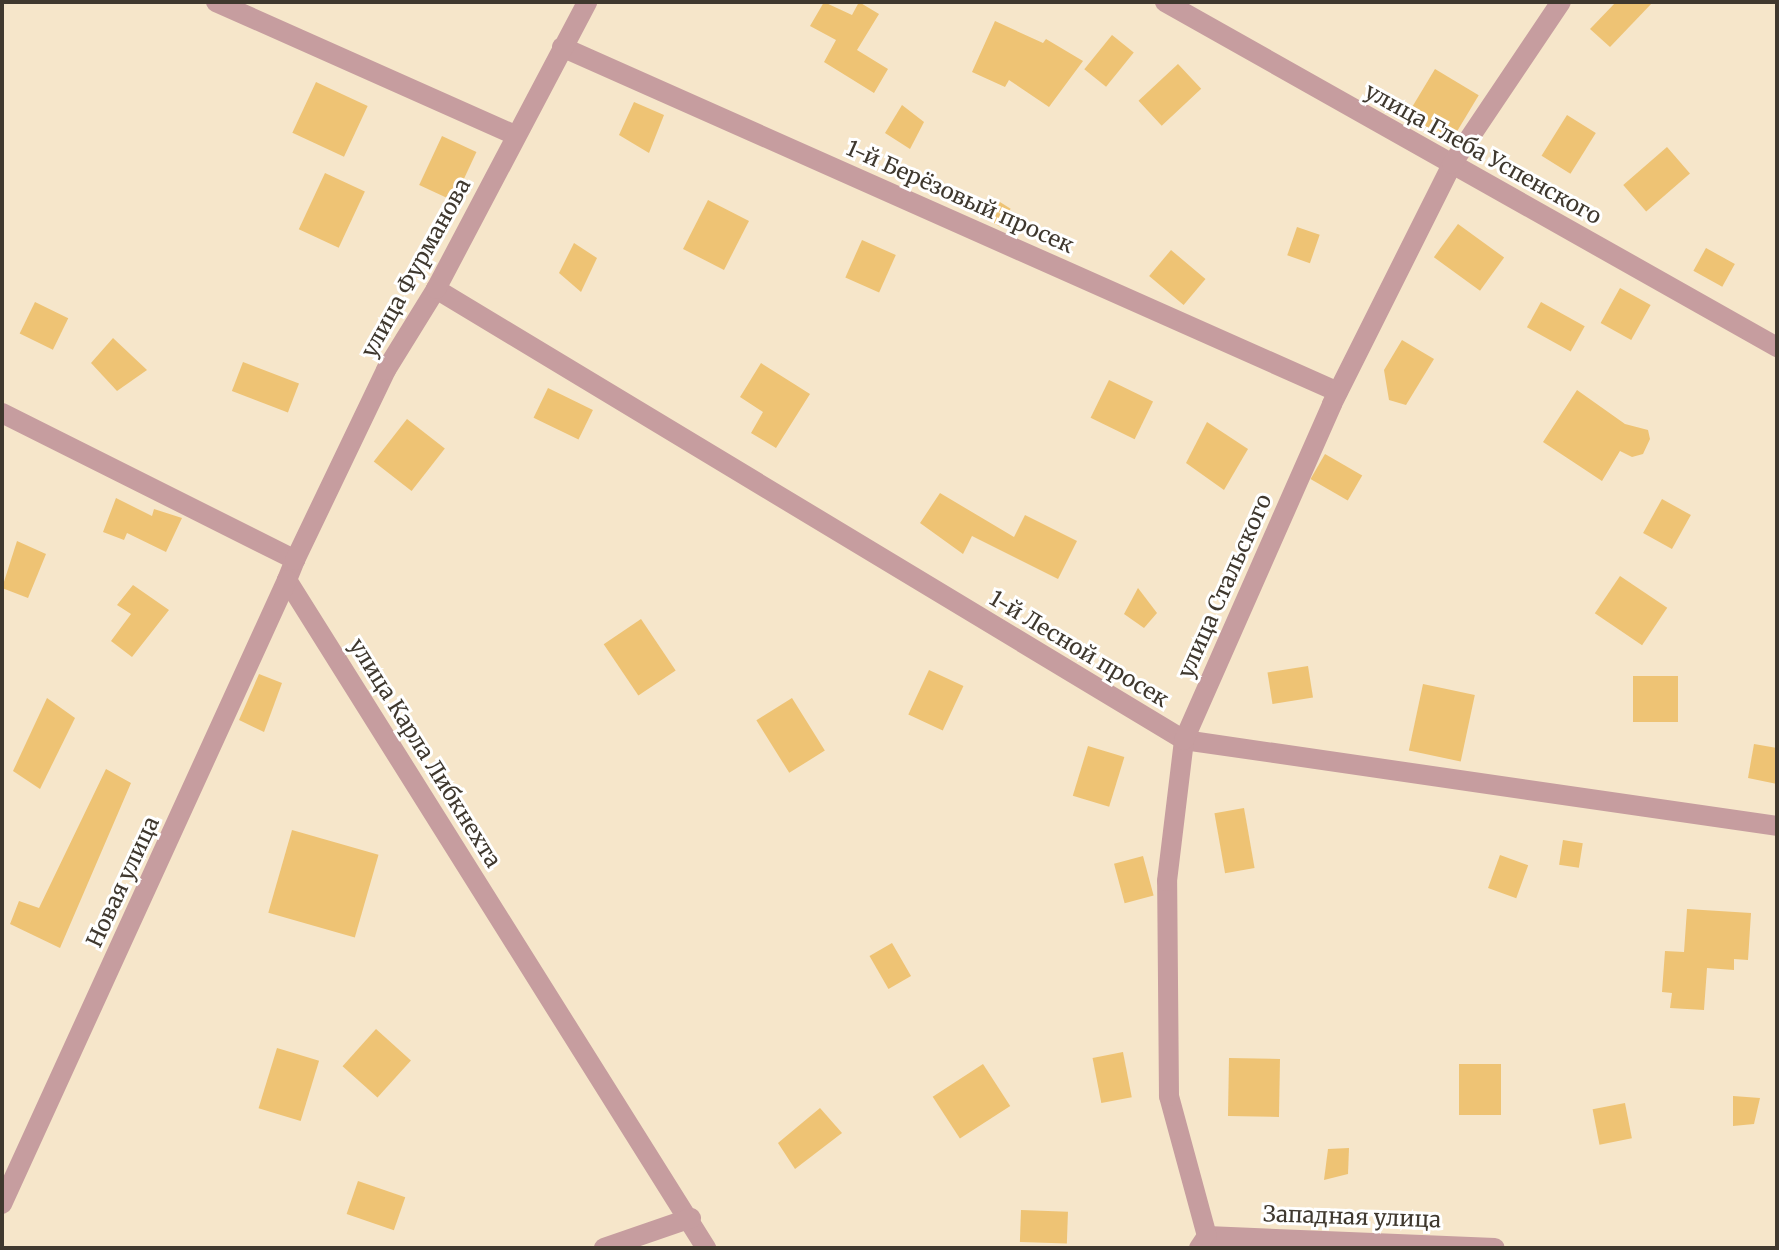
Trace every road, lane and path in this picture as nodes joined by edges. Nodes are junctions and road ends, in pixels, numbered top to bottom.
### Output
1 (216, 2) edge
2 (587, 2) edge
3 (1165, 2) edge
4 (1561, 2) edge
5 (562, 47) junction
6 (515, 135) junction
7 (1452, 164) junction
8 (436, 289) junction
9 (1777, 347) edge
10 (1338, 392) junction
11 (2, 413) edge
12 (295, 560) junction
13 (287, 580) junction
14 (1184, 740) junction
15 (1777, 826) edge
16 (2, 1204) edge
17 (691, 1218) junction
18 (1203, 1242) edge
19 (604, 1248) edge
20 (706, 1248) edge
21 (1495, 1248) edge

1 - 6 street
2 - 5 street, улица Фурманова
3 - 7 street, улица Глеба Успенского
4 - 7 street, улица Стальского
5 - 6 street, улица Фурманова
5 - 10 street, 1-й Берёзовый просек
6 - 8 street, улица Фурманова
7 - 9 street, улица Глеба Успенского
7 - 10 street, улица Стальского
8 - 12 street, улица Фурманова
8 - 14 street, 1-й Лесной просек
10 - 14 street, улица Стальского
11 - 12 street
12 - 13 street
13 - 16 street, Новая улица
13 - 17 street, улица Карла Либкнехта
14 - 15 street, 1-й Лесной просек
14 - 18 street, улица Стальского
17 - 19 street
17 - 20 street, улица Карла Либкнехта
18 - 21 street, Западная улица

